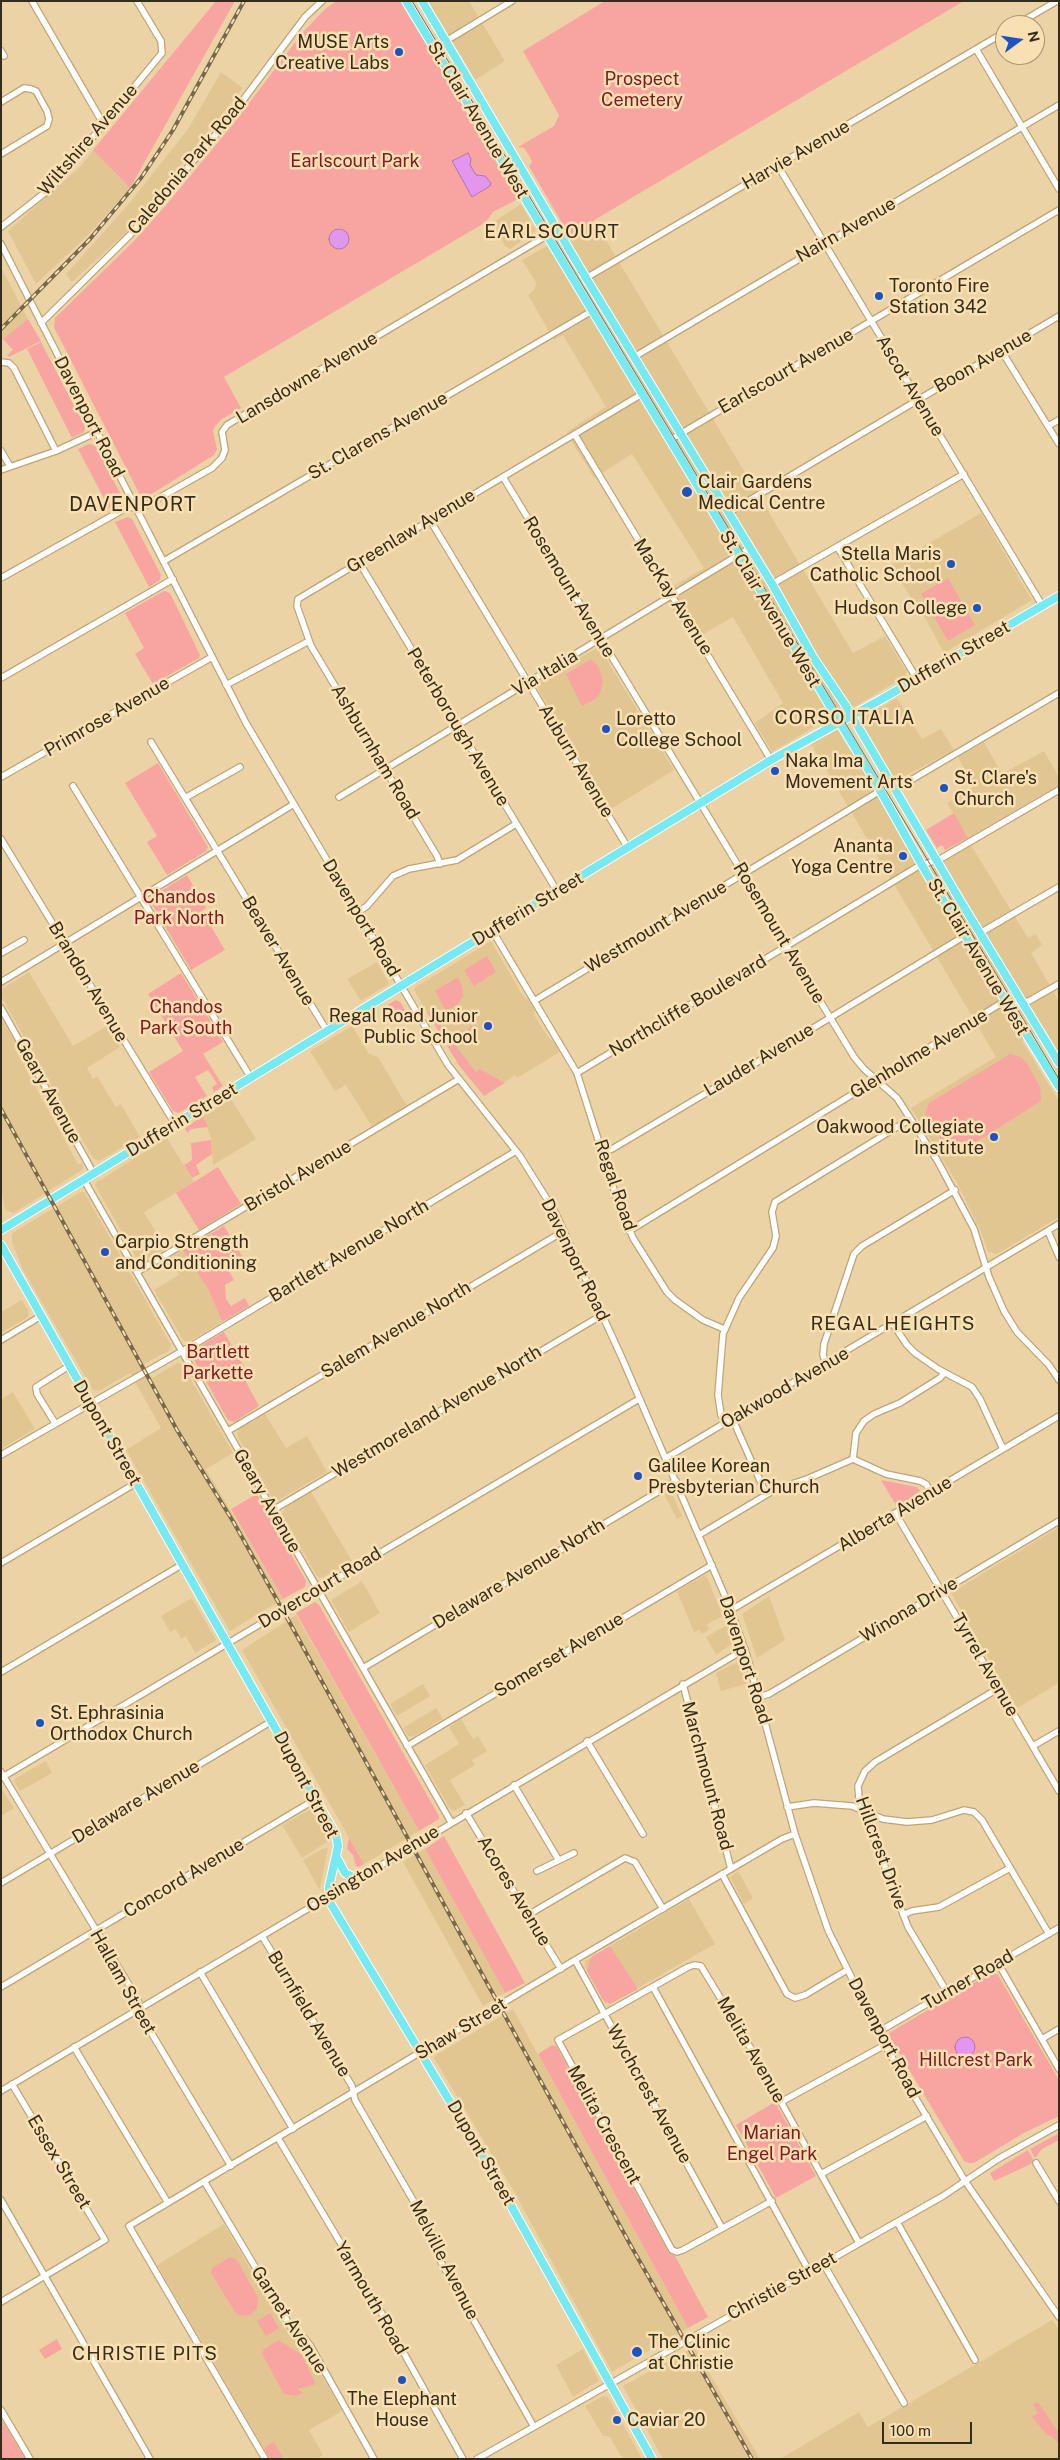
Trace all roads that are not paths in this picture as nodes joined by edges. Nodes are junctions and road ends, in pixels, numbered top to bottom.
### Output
1 (32, 1) edge
2 (137, 1) edge
3 (322, 1) edge
4 (406, 1) edge
5 (422, 1) edge
6 (512, 1) edge
7 (1057, 1) edge
8 (1033, 15) edge
9 (995, 38) edge
10 (446, 41) junction
11 (976, 49) junction
12 (1, 102) edge
13 (1059, 105) edge
14 (104, 124) junction
15 (1022, 127) junction
16 (1, 145) edge
17 (3, 153) edge
18 (778, 166) junction
19 (1059, 189) edge
20 (1059, 210) edge
21 (1, 227) edge
22 (558, 229) junction
23 (546, 236) junction
24 (825, 243) junction
25 (1, 244) edge
26 (4, 256) edge
27 (586, 278) junction
28 (592, 311) junction
29 (1059, 316) edge
30 (871, 321) junction
31 (41, 323) junction
32 (1001, 350) junction
33 (634, 357) junction
34 (1, 362) edge
35 (642, 394) junction
36 (918, 399) junction
37 (1059, 420) edge
38 (1048, 426) junction
39 (97, 432) junction
40 (574, 434) junction
41 (681, 434) junction
42 (670, 440) junction
43 (1059, 444) edge
44 (56, 450) junction
45 (1, 451) edge
46 (10, 466) junction
47 (1, 470) edge
48 (964, 474) junction
49 (503, 477) junction
50 (136, 507) junction
51 (728, 513) junction
52 (430, 520) junction
53 (750, 548) junction
54 (838, 548) junction
55 (738, 555) junction
56 (164, 561) junction
57 (359, 562) junction
58 (1, 578) edge
59 (172, 579) junction
60 (772, 584) junction
61 (672, 595) junction
62 (1059, 596) edge
63 (1042, 605) junction
64 (600, 639) junction
65 (309, 641) junction
66 (212, 657) junction
67 (1, 678) edge
68 (917, 679) junction
69 (529, 682) junction
70 (226, 685) junction
71 (1059, 693) edge
72 (851, 716) junction
73 (838, 722) junction
74 (457, 726) junction
75 (151, 742) dead end
76 (771, 760) junction
77 (240, 767) dead end
78 (386, 769) junction
79 (1, 777) edge
80 (73, 786) dead end
81 (894, 790) junction
82 (1059, 790) edge
83 (880, 791) junction
84 (339, 797) dead end
85 (185, 798) junction
86 (294, 804) junction
87 (700, 804) junction
88 (516, 824) junction
89 (1, 840) edge
90 (628, 848) junction
91 (217, 850) junction
92 (937, 861) junction
93 (440, 864) junction
94 (923, 865) junction
95 (743, 874) junction
96 (1059, 887) edge
97 (557, 891) junction
98 (141, 896) junction
99 (357, 913) junction
100 (492, 930) junction
101 (980, 933) junction
102 (966, 935) junction
103 (24, 940) dead end
104 (65, 944) junction
105 (787, 946) junction
106 (1, 953) edge
107 (1, 982) edge
108 (1059, 984) edge
109 (401, 986) junction
110 (534, 1001) junction
111 (1006, 1002) junction
112 (1022, 1002) junction
113 (1, 1008) edge
114 (830, 1017) junction
115 (327, 1031) junction
116 (1059, 1063) edge
117 (577, 1073) junction
118 (251, 1078) junction
119 (459, 1080) junction
120 (877, 1080) junction
121 (1059, 1087) edge
122 (910, 1118) junction
123 (175, 1124) junction
124 (516, 1152) junction
125 (603, 1152) junction
126 (94, 1174) junction
127 (84, 1180) junction
128 (955, 1190) junction
129 (1059, 1224) edge
130 (1, 1230) edge
131 (564, 1231) junction
132 (629, 1231) junction
133 (1048, 1231) junction
134 (1, 1245) edge
135 (1059, 1257) edge
136 (986, 1268) junction
137 (137, 1272) junction
138 (602, 1315) junction
139 (40, 1316) junction
140 (893, 1324) junction
141 (724, 1329) junction
142 (1, 1340) edge
143 (182, 1351) junction
144 (826, 1364) junction
145 (69, 1366) junction
146 (944, 1373) junction
147 (1059, 1380) edge
148 (639, 1399) junction
149 (90, 1403) junction
150 (1059, 1416) edge
151 (733, 1420) junction
152 (55, 1423) junction
153 (726, 1423) junction
154 (228, 1431) junction
155 (1003, 1449) junction
156 (1, 1455) edge
157 (666, 1458) junction
158 (853, 1459) junction
159 (676, 1481) junction
160 (136, 1483) junction
161 (931, 1492) junction
162 (766, 1494) junction
163 (272, 1510) junction
164 (896, 1514) junction
165 (1059, 1521) edge
166 (699, 1535) junction
167 (1, 1564) edge
168 (183, 1564) junction
169 (712, 1566) junction
170 (318, 1590) junction
171 (941, 1590) junction
172 (731, 1610) junction
173 (227, 1644) junction
174 (745, 1648) junction
175 (362, 1668) junction
176 (1, 1672) edge
177 (683, 1684) junction
178 (998, 1688) junction
179 (758, 1697) junction
180 (272, 1721) junction
181 (1059, 1731) edge
182 (587, 1742) junction
183 (407, 1746) junction
184 (1032, 1746) junction
185 (2, 1775) edge
186 (514, 1784) junction
187 (1059, 1791) edge
188 (316, 1800) junction
189 (787, 1807) junction
190 (864, 1811) junction
191 (466, 1813) junction
192 (451, 1822) junction
193 (643, 1834) dead end
194 (795, 1834) junction
195 (574, 1853) dead end
196 (50, 1854) junction
197 (336, 1856) junction
198 (558, 1859) junction
199 (1010, 1868) junction
200 (731, 1869) junction
201 (537, 1871) dead end
202 (722, 1874) junction
203 (356, 1879) junction
204 (1, 1882) edge
205 (328, 1896) junction
206 (663, 1909) junction
207 (528, 1914) junction
208 (903, 1915) junction
209 (1059, 1928) edge
210 (96, 1930) junction
211 (1049, 1934) junction
212 (262, 1936) junction
213 (575, 1960) junction
214 (998, 1963) junction
215 (697, 1964) joint
216 (561, 1969) junction
217 (847, 1970) junction
218 (200, 1972) junction
219 (1, 1987) edge
220 (653, 1987) junction
221 (947, 1992) junction
222 (140, 2008) junction
223 (604, 2013) junction
224 (1059, 2029) edge
225 (878, 2032) junction
226 (1042, 2039) junction
227 (885, 2045) junction
228 (74, 2047) junction
229 (421, 2053) junction
230 (1059, 2068) edge
231 (12, 2084) junction
232 (1, 2091) edge
233 (353, 2094) junction
234 (781, 2102) junction
235 (927, 2116) junction
236 (1059, 2125) edge
237 (293, 2129) junction
238 (278, 2138) junction
239 (1036, 2163) dead end
240 (231, 2166) junction
241 (821, 2174) junction
242 (965, 2180) junction
243 (204, 2181) junction
244 (1, 2200) edge
245 (772, 2200) junction
246 (1059, 2201) edge
247 (168, 2203) junction
248 (897, 2222) junction
249 (722, 2228) junction
250 (859, 2243) junction
251 (823, 2263) junction
252 (810, 2271) junction
253 (44, 2276) junction
254 (1, 2302) edge
255 (1059, 2317) edge
256 (976, 2360) dead end
257 (610, 2383) junction
258 (904, 2403) dead end
259 (1, 2410) edge
260 (534, 2426) junction
261 (30, 2459) edge
262 (150, 2459) edge
263 (264, 2459) edge
264 (374, 2459) edge
265 (463, 2459) edge
266 (477, 2459) edge
267 (652, 2459) edge

1 - 14 street
2 - 14 street, Wiltshire Avenue
3 - 31 street, Caledonia Park Road
4 - 23 main road, St. Clair Avenue West
5 - 10 main road, St. Clair Avenue West
6 - 10 street
7 - 8 street
9 - 11 street, Harvie Avenue
10 - 22 main road, St. Clair Avenue West
11 - 15 street
11 - 18 street, Harvie Avenue
12 - 17 street
13 - 15 street, Nairn Avenue
14 - 21 street, Wiltshire Avenue
15 - 19 street
15 - 24 street, Nairn Avenue
16 - 17 street
18 - 24 street, Ascot Avenue
18 - 27 street, Harvie Avenue
20 - 30 street, Earlscourt Avenue
22 - 23 street, Lansdowne Avenue
22 - 27 main road, St. Clair Avenue West
23 - 28 main road, St. Clair Avenue West
23 - 50 street, Lansdowne Avenue
24 - 30 street, Ascot Avenue
24 - 33 street, Nairn Avenue
25 - 26 street, Davenport Road
26 - 31 street, Davenport Road
27 - 33 main road, St. Clair Avenue West
28 - 35 main road, St. Clair Avenue West
28 - 56 street, St. Clarens Avenue
29 - 32 street, Boon Avenue
30 - 36 street, Ascot Avenue
30 - 41 street, Earlscourt Avenue
31 - 39 street, Davenport Road
32 - 36 street, Boon Avenue
32 - 38 street
33 - 41 main road, St. Clair Avenue West
34 - 44 street
35 - 40 street, Greenlaw Avenue
35 - 42 main road, St. Clair Avenue West
36 - 48 street, Ascot Avenue
36 - 51 street, Boon Avenue
37 - 38 street
38 - 43 street
39 - 44 street
39 - 50 street, Davenport Road
40 - 49 street, Greenlaw Avenue
40 - 61 street, MacKay Avenue
41 - 42 street, Earlscourt Avenue
41 - 51 main road, St. Clair Avenue West
42 - 55 main road, St. Clair Avenue West
44 - 46 street
45 - 46 street
46 - 47 street
48 - 54 street
48 - 63 street, Ascot Avenue
49 - 52 street, Greenlaw Avenue
49 - 64 street, Rosemount Avenue
50 - 56 street, Davenport Road
50 - 58 street, Lansdowne Avenue
51 - 53 main road, St. Clair Avenue West
52 - 57 street, Greenlaw Avenue
52 - 69 street, Auburn Avenue
53 - 55 street, Via Italia
53 - 60 main road, St. Clair Avenue West
54 - 60 street
54 - 68 street
55 - 61 street, Via Italia
55 - 73 main road, St. Clair Avenue West
56 - 59 street, Davenport Road
57 - 65 street, Greenlaw Avenue
57 - 74 street, Peterborough Avenue
59 - 66 street, Davenport Road
59 - 67 street
60 - 72 main road, St. Clair Avenue West
61 - 64 street, Via Italia
61 - 76 street, MacKay Avenue
62 - 63 main road, Dufferin Street
63 - 68 main road, Dufferin Street
64 - 69 street, Via Italia
64 - 87 street, Rosemount Avenue
65 - 70 street
65 - 78 street, Ashburnham Road
66 - 70 street, Davenport Road
66 - 79 street, Primrose Avenue
68 - 72 main road, Dufferin Street
69 - 74 street, Via Italia
69 - 90 street, Auburn Avenue
70 - 86 street, Davenport Road
71 - 81 street
72 - 73 main road, Dufferin Street
72 - 81 main road, St. Clair Avenue West
73 - 76 main road, Dufferin Street
73 - 83 main road, St. Clair Avenue West
74 - 78 street, Via Italia
74 - 88 street, Peterborough Avenue
75 - 85 street, Beaver Avenue
76 - 87 main road, Dufferin Street
77 - 85 street
78 - 84 street, Via Italia
78 - 93 street, Ashburnham Road
80 - 98 street
81 - 92 main road, St. Clair Avenue West
82 - 92 street, Northcliffe Boulevard
83 - 94 main road, St. Clair Avenue West
83 - 95 street, Westmount Avenue
85 - 91 street, Beaver Avenue
86 - 91 street
86 - 99 street, Davenport Road
87 - 90 main road, Dufferin Street
87 - 95 street, Rosemount Avenue
88 - 93 street
88 - 97 street, Peterborough Avenue
89 - 104 street, Brandon Avenue
90 - 97 main road, Dufferin Street
91 - 98 street
91 - 115 street, Beaver Avenue
92 - 94 street, Northcliffe Boulevard
92 - 101 main road, St. Clair Avenue West
93 - 99 street
94 - 102 main road, St. Clair Avenue West
94 - 105 street, Northcliffe Boulevard
95 - 105 street, Rosemount Avenue
95 - 110 street, Westmount Avenue
96 - 101 street
97 - 100 main road, Dufferin Street
98 - 104 street
98 - 118 street
99 - 109 street, Davenport Road
100 - 109 main road, Dufferin Street
100 - 110 street, Regal Road
101 - 112 main road, St. Clair Avenue West
102 - 111 main road, St. Clair Avenue West
102 - 114 street, Lauder Avenue
103 - 106 street
104 - 107 street
104 - 123 street, Brandon Avenue
105 - 114 street, Rosemount Avenue
105 - 117 street, Northcliffe Boulevard
108 - 112 street, Glenholme Avenue
109 - 115 main road, Dufferin Street
109 - 119 street, Davenport Road
110 - 117 street, Regal Road
111 - 112 street, Glenholme Avenue
111 - 120 street, Glenholme Avenue
111 - 121 main road, St. Clair Avenue West
112 - 116 main road, St. Clair Avenue West
113 - 126 street, Geary Avenue
114 - 120 street, Rosemount Avenue
114 - 125 street, Lauder Avenue
115 - 118 main road, Dufferin Street
117 - 125 street, Regal Road
118 - 123 main road, Dufferin Street
119 - 124 street, Davenport Road
119 - 137 street, Bristol Avenue
120 - 122 street, Rosemount Avenue
120 - 132 street, Glenholme Avenue
122 - 128 street, Rosemount Avenue
122 - 141 street
123 - 126 main road, Dufferin Street
124 - 131 street, Davenport Road
124 - 143 street, Bartlett Avenue North
125 - 132 street, Regal Road
126 - 127 main road, Dufferin Street
127 - 130 main road, Dufferin Street
127 - 137 street, Geary Avenue
128 - 136 street, Rosemount Avenue
128 - 144 street
129 - 133 street, Oakwood Avenue
131 - 138 street, Davenport Road
131 - 154 street, Salem Avenue North
132 - 141 street, Regal Road
133 - 135 street
133 - 136 street, Oakwood Avenue
134 - 139 main road, Dupont Street
136 - 140 street, Oakwood Avenue
136 - 147 street, Rosemount Avenue
137 - 143 street, Geary Avenue
138 - 148 street, Davenport Road
138 - 163 street, Westmoreland Avenue North
139 - 142 street
139 - 145 main road, Dupont Street
140 - 144 street, Oakwood Avenue
140 - 146 street
141 - 153 street
143 - 149 street, Bartlett Avenue North
143 - 154 street, Geary Avenue
144 - 151 street, Oakwood Avenue
145 - 149 main road, Dupont Street
145 - 152 street
146 - 155 street
146 - 158 street
148 - 157 street, Davenport Road
148 - 170 street, Dovercourt Road
149 - 152 street, Bartlett Avenue North
149 - 160 main road, Dupont Street
150 - 155 street, Alberta Avenue
151 - 153 street, Oakwood Avenue
151 - 162 street
152 - 156 street, Bartlett Avenue North
153 - 157 street, Oakwood Avenue
154 - 163 street, Geary Avenue
155 - 161 street, Alberta Avenue
157 - 159 street, Davenport Road
158 - 161 street
158 - 162 street
159 - 166 street, Davenport Road
159 - 175 street, Delaware Avenue North
160 - 167 street
160 - 168 main road, Dupont Street
161 - 164 street, Alberta Avenue
162 - 166 street
163 - 170 street, Geary Avenue
164 - 171 street, Tyrrel Avenue
164 - 172 street, Alberta Avenue
165 - 171 street, Winona Drive
166 - 169 street, Davenport Road
168 - 173 main road, Dupont Street
168 - 176 street
169 - 172 street, Davenport Road
169 - 183 street, Somerset Avenue
170 - 173 street, Dovercourt Road
170 - 175 street, Geary Avenue
171 - 178 street, Tyrrel Avenue
171 - 179 street, Winona Drive
172 - 174 street, Davenport Road
173 - 180 main road, Dupont Street
173 - 185 street, Dovercourt Road
174 - 177 street, Ossington Avenue
174 - 179 street, Davenport Road
175 - 183 street, Geary Avenue
177 - 182 street, Ossington Avenue
177 - 200 street, Marchmount Road
178 - 184 street, Tyrrel Avenue
178 - 190 street, Hillcrest Drive
179 - 189 street, Davenport Road
180 - 188 main road, Dupont Street
180 - 196 street, Delaware Avenue
181 - 184 street
182 - 186 street, Ossington Avenue
182 - 193 street
183 - 192 street, Geary Avenue
184 - 187 street, Tyrrel Avenue
185 - 196 street, Hallam Street
186 - 191 street, Ossington Avenue
186 - 198 street
188 - 197 main road, Dupont Street
188 - 210 street, Concord Avenue
189 - 190 street
189 - 194 street, Davenport Road
190 - 199 street
190 - 208 street, Hillcrest Drive
191 - 192 street, Ossington Avenue
191 - 207 street, Acores Avenue
192 - 203 street, Ossington Avenue
194 - 200 street, Shaw Street
194 - 217 street, Davenport Road
195 - 198 street
196 - 204 street, Delaware Avenue
196 - 210 street, Hallam Street
197 - 203 main road
197 - 205 main road, Dupont Street
198 - 201 street
199 - 208 street
199 - 211 street
200 - 202 street, Shaw Street
202 - 206 street, Shaw Street
202 - 217 street, Marchmount Road
203 - 205 street, Ossington Avenue
205 - 212 street, Ossington Avenue
205 - 229 main road, Dupont Street
206 - 207 street
206 - 213 street, Shaw Street
207 - 216 street, Acores Avenue
208 - 221 street, Hillcrest Drive
209 - 211 street, Turner Road
210 - 219 street, Concord Avenue
210 - 222 street, Hallam Street
211 - 214 street, Turner Road
212 - 218 street, Ossington Avenue
212 - 233 street, Burnfield Avenue
213 - 216 street, Shaw Street
213 - 223 street, Wychcrest Avenue
214 - 221 street, Turner Road
214 - 226 street
215 - 220 street, Melita Crescent
215 - 234 street, Melita Avenue
216 - 229 street, Shaw Street
217 - 225 street, Davenport Road
218 - 222 street, Ossington Avenue
218 - 237 street
220 - 223 street, Melita Crescent
220 - 245 street
221 - 225 street, Turner Road
222 - 228 street, Ossington Avenue
222 - 240 street, Hallam Street
223 - 249 street, Wychcrest Avenue
223 - 249 street, Melita Crescent
224 - 226 street
225 - 227 street, Davenport Road
226 - 230 street
227 - 234 street
227 - 235 street, Davenport Road
228 - 231 street, Ossington Avenue
228 - 247 street
229 - 233 street, Shaw Street
229 - 257 main road, Dupont Street
231 - 232 street, Ossington Avenue
231 - 253 street, Essex Street
233 - 237 street, Shaw Street
233 - 260 street, Melville Avenue
234 - 241 street, Melita Avenue
235 - 241 street
235 - 242 street, Davenport Road
236 - 242 street, Christie Street
237 - 238 street, Shaw Street
238 - 240 street, Shaw Street
238 - 265 street, Yarmouth Road
239 - 246 street
240 - 243 street, Shaw Street
241 - 250 street, Melita Avenue
242 - 248 street, Christie Street
242 - 255 street, Davenport Road
243 - 247 street, Shaw Street
243 - 264 street, Garnet Avenue
244 - 253 street
245 - 249 street, Melita Crescent
245 - 252 street
247 - 263 street, Shaw Street
248 - 250 street, Christie Street
248 - 256 street
250 - 251 street, Christie Street
251 - 252 street, Christie Street
251 - 258 street
252 - 257 street, Christie Street
253 - 254 street
253 - 262 street
257 - 260 street, Christie Street
257 - 267 main road, Dupont Street
259 - 261 street
260 - 266 street, Christie Street

